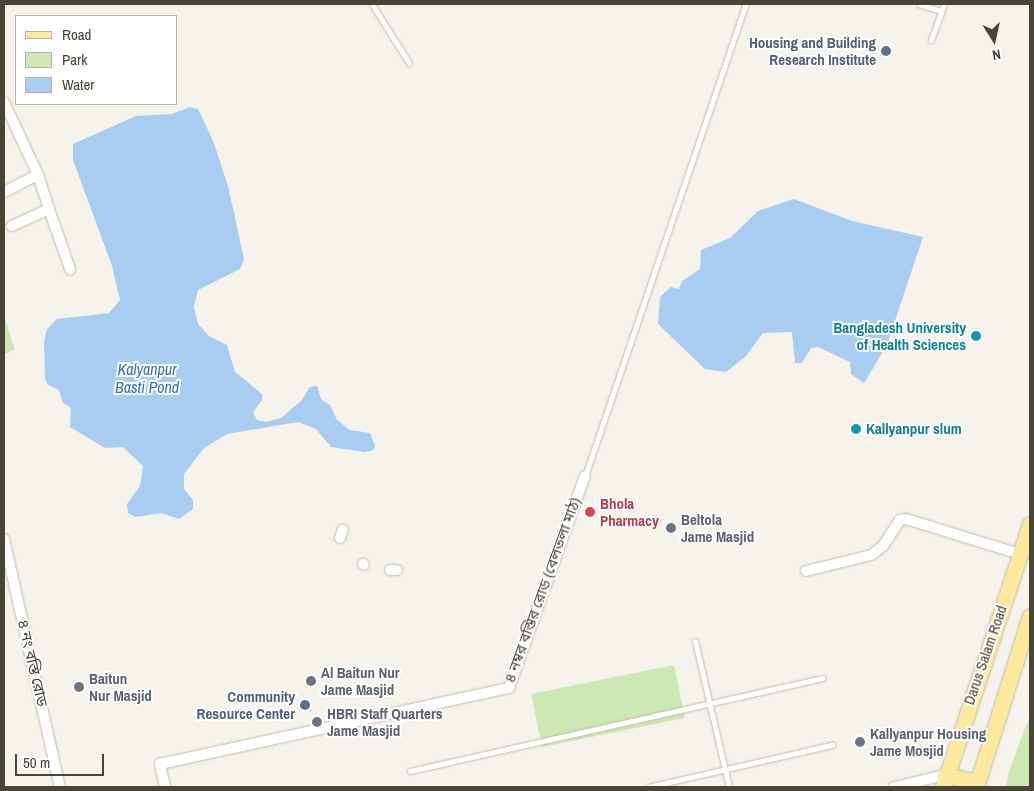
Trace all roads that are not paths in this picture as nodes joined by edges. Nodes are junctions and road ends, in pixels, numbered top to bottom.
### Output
1 (372, 4) edge
2 (746, 4) edge
3 (919, 4) edge
4 (944, 4) edge
5 (941, 11) junction
6 (931, 40) dead end
7 (410, 63) dead end
8 (4, 102) edge
9 (38, 175) junction
10 (4, 192) edge
11 (48, 209) junction
12 (12, 226) dead end
13 (70, 269) dead end
14 (585, 476) joint
15 (1030, 524) edge
16 (4, 540) edge
17 (1020, 554) junction
18 (806, 571) dead end
19 (1030, 616) edge
20 (695, 641) dead end
21 (823, 678) dead end
22 (708, 703) junction
23 (832, 745) dead end
24 (725, 769) junction
25 (410, 771) dead end
26 (944, 781) edge
27 (977, 785) edge
28 (60, 787) edge
29 (165, 787) edge
30 (648, 787) edge
31 (729, 787) edge
32 (894, 787) edge

1 - 7 lane
2 - 14 lane
3 - 5 lane
4 - 5 lane
5 - 6 lane
8 - 9 street
9 - 10 street
9 - 11 street
11 - 12 street
11 - 13 street
14 - 29 street, ৪ নম্বর বস্তির রোড (বেলতলা মাঠ)
15 - 17 main road, Darus Salam Road
16 - 28 street, ৪ নং বস্তি রোড
17 - 18 street
17 - 26 main road, Darus Salam Road
19 - 27 main road, Darus Salam Road
20 - 22 lane
21 - 22 lane
22 - 24 lane
22 - 25 lane
23 - 24 lane
24 - 30 lane
24 - 31 lane
26 - 27 main road
26 - 32 street

